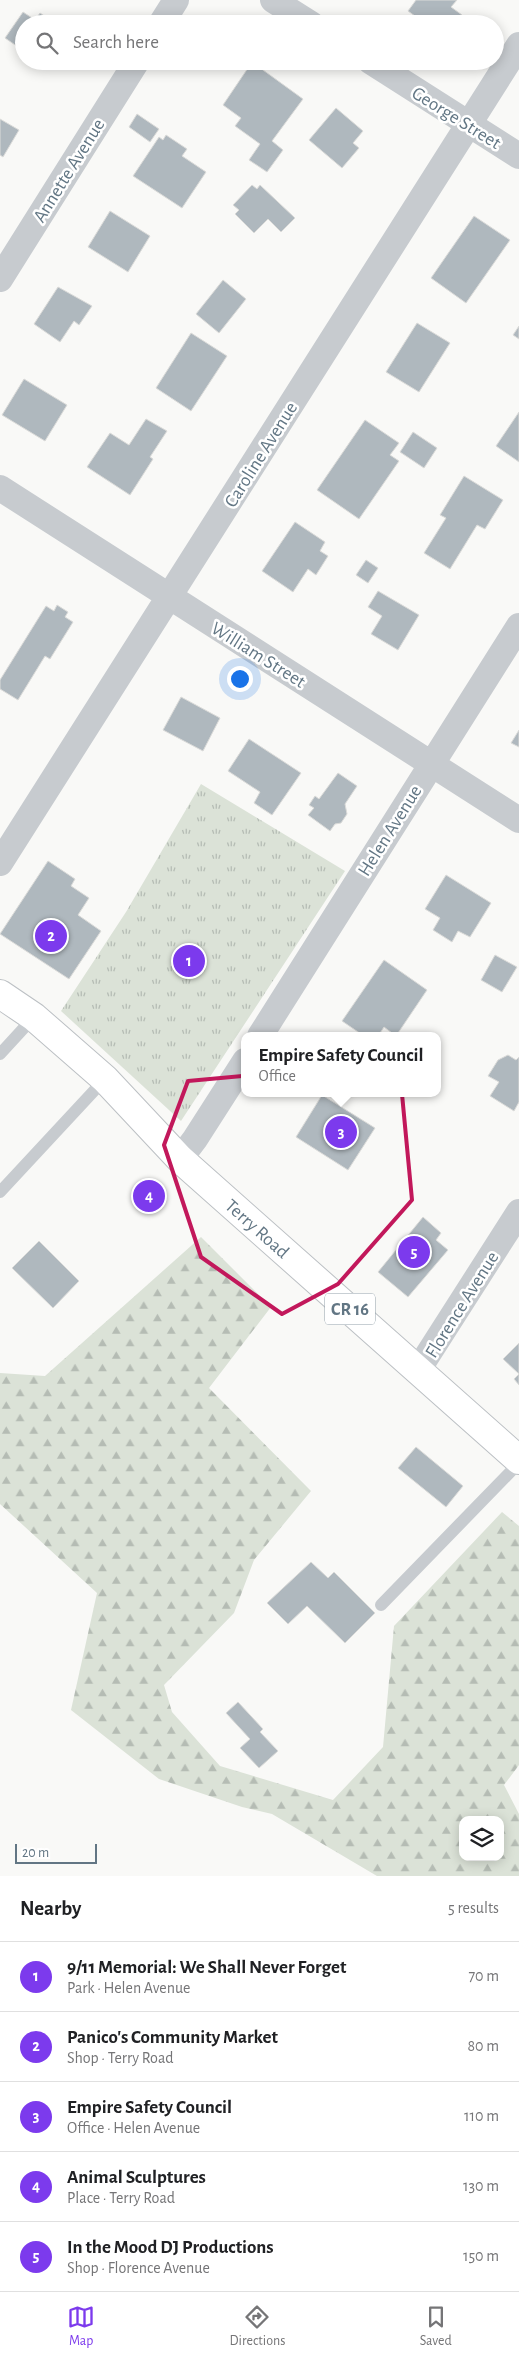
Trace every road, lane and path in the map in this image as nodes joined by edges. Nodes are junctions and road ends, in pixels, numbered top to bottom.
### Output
1 (176, 0) edge
2 (273, 0) edge
3 (167, 15) edge
4 (297, 15) edge
5 (519, 45) edge
6 (504, 69) edge
7 (131, 70) edge
8 (384, 70) edge
9 (503, 70) edge
10 (469, 125) junction
11 (519, 156) edge
12 (0, 279) edge
13 (0, 488) edge
14 (169, 597) junction
15 (519, 626) edge
16 (431, 763) junction
17 (519, 820) edge
18 (0, 863) edge
19 (0, 994) edge
20 (34, 1017) junction
21 (263, 1032) edge
22 (0, 1054) edge
23 (241, 1067) edge
24 (106, 1079) junction
25 (180, 1159) junction
26 (0, 1192) edge
27 (519, 1212) edge
28 (418, 1370) junction
29 (519, 1461) edge
30 (382, 1605) dead end

1 - 3 street
2 - 4 street
5 - 6 street, Caroline Avenue
7 - 12 street, Annette Avenue
8 - 10 street, George Street
9 - 10 street, Caroline Avenue
10 - 11 street, George Street
10 - 14 street, Caroline Avenue
13 - 14 street, William Street
14 - 16 street, William Street
14 - 18 street, Caroline Avenue
15 - 16 street, Helen Avenue
16 - 17 street, William Street
16 - 21 street, Helen Avenue
19 - 20 main road, Terry Road / CR 16
20 - 22 lane
20 - 24 main road, Terry Road / CR 16
23 - 25 street
24 - 25 main road, Terry Road / CR 16
24 - 26 lane
25 - 28 main road, Terry Road / CR 16
27 - 28 street, Florence Avenue
28 - 29 main road, Terry Road / CR 16
29 - 30 lane

